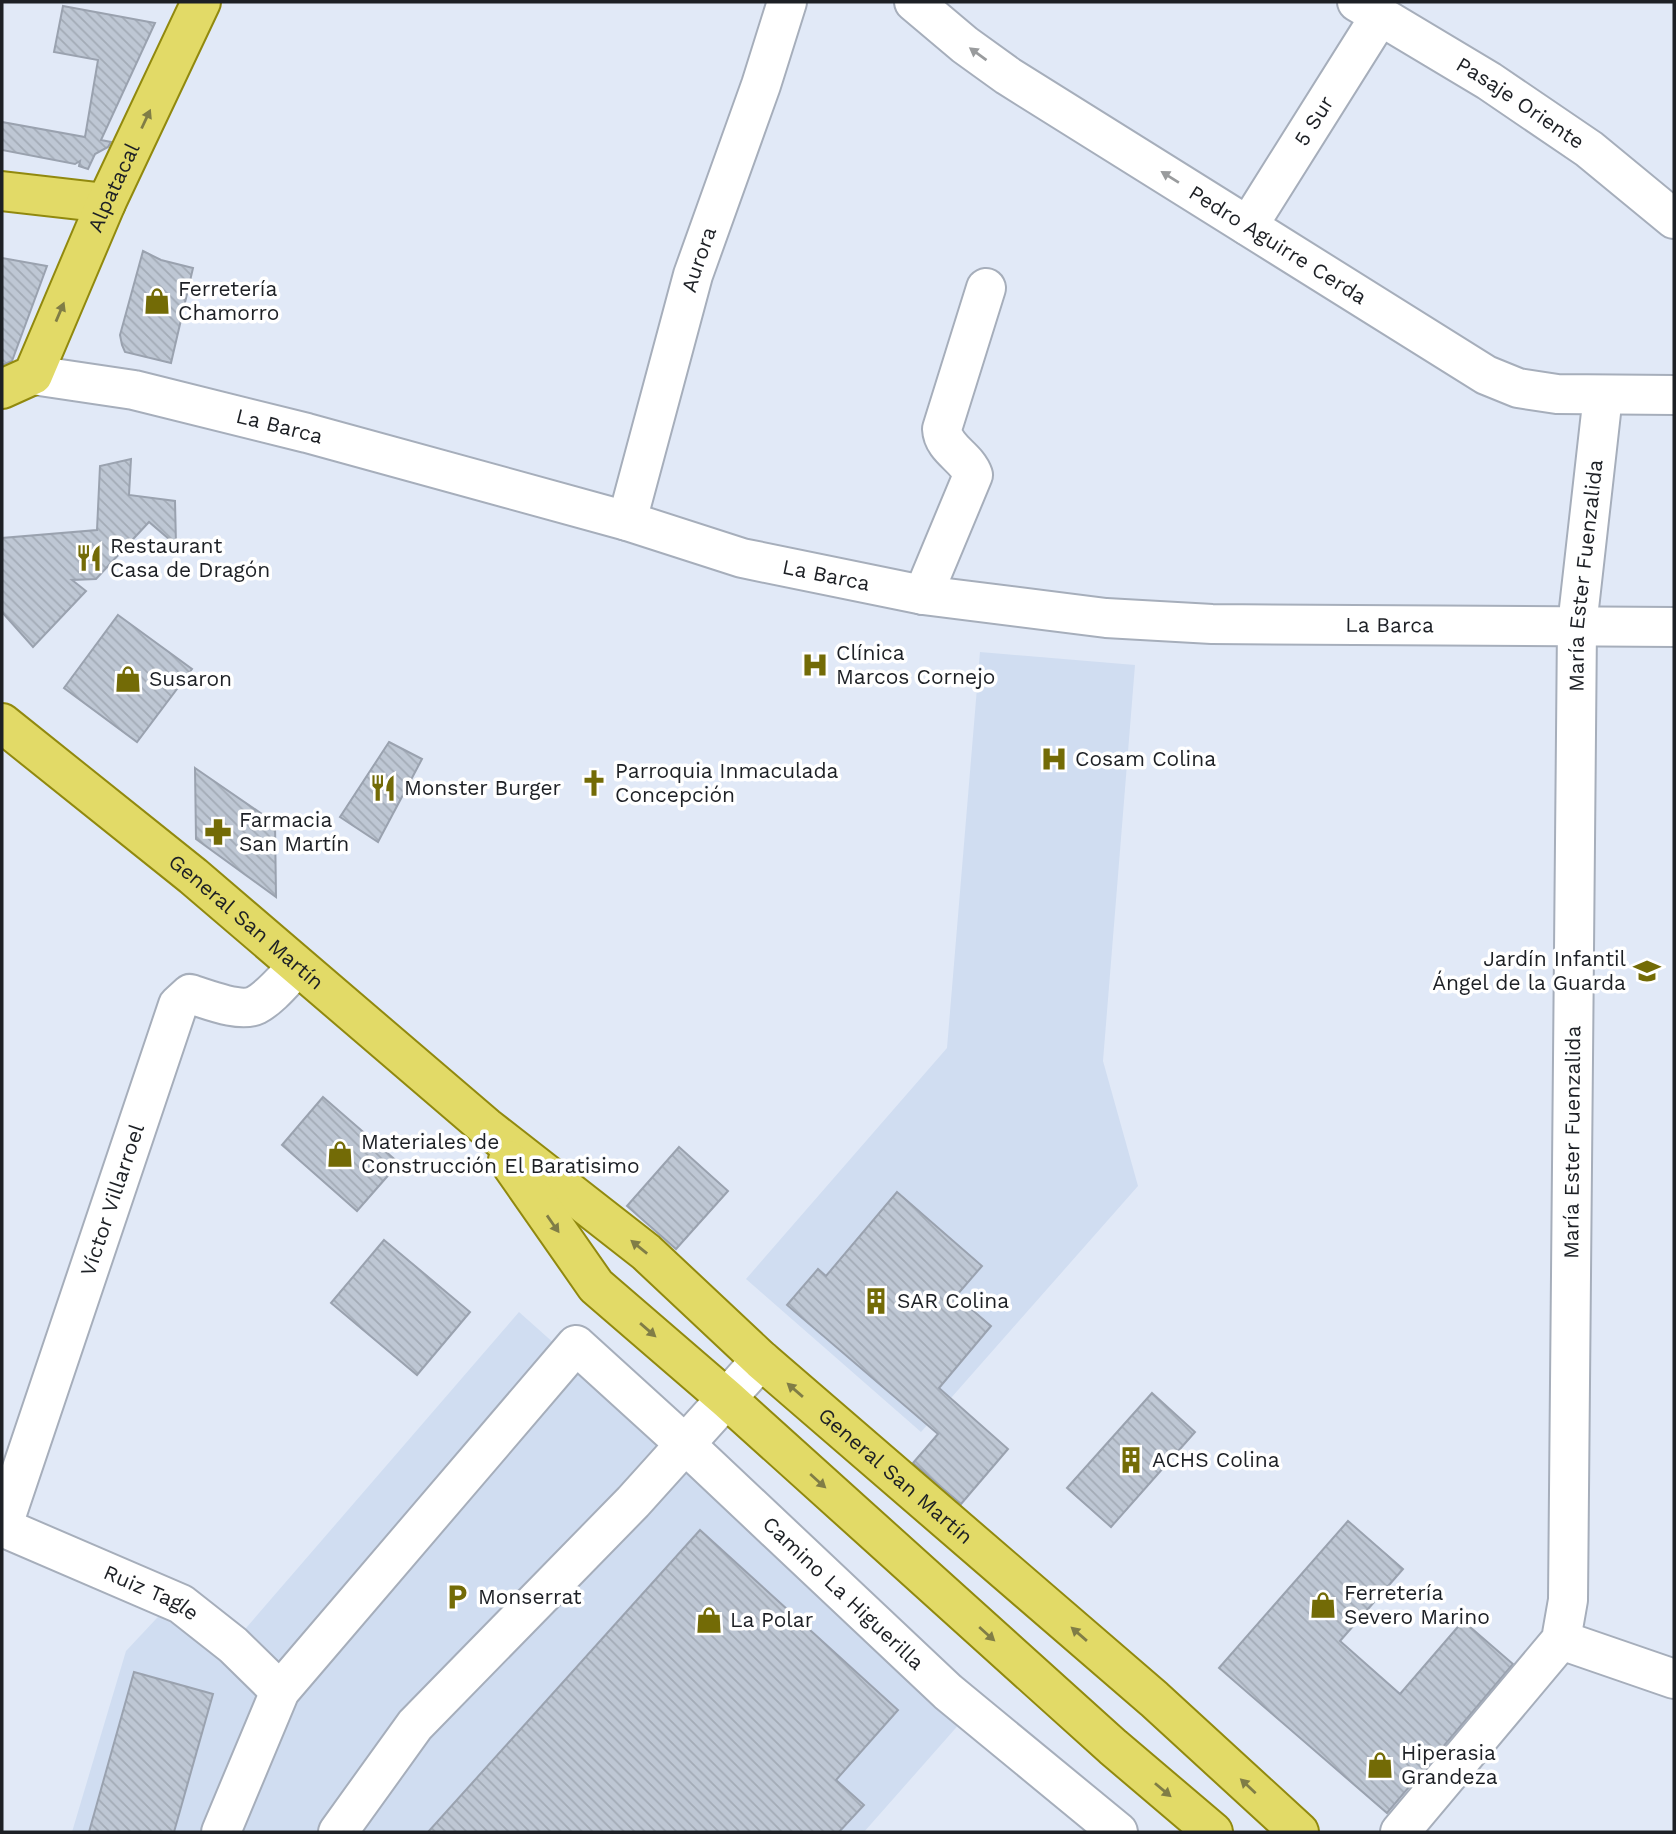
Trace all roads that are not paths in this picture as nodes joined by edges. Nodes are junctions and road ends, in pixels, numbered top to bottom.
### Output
1 (201, 2) edge
2 (787, 2) edge
3 (914, 2) edge
4 (1369, 9) edge
5 (2, 191) edge
6 (106, 203) junction
7 (1674, 219) edge
8 (1248, 226) junction
9 (986, 288) dead end
10 (18, 382) edge
11 (1603, 395) junction
12 (1674, 395) edge
13 (627, 522) junction
14 (923, 595) junction
15 (1577, 625) junction
16 (1674, 627) edge
17 (2, 723) edge
18 (297, 967) junction
19 (486, 1128) junction
20 (761, 1360) junction
21 (727, 1399) junction
22 (686, 1445) junction
23 (2, 1527) edge
24 (1561, 1640) junction
25 (1674, 1679) edge
26 (280, 1691) junction
27 (221, 1832) edge
28 (338, 1832) edge
29 (1118, 1832) edge
30 (1213, 1832) edge
31 (1298, 1832) edge
32 (1400, 1832) edge

6 -> 1 main road, Alpatacal
2 - 13 street, Aurora
8 -> 3 street, Pedro Aguirre Cerda
4 - 7 street, Pasaje Oriente
4 - 8 street, 5 Sur
5 - 6 main road
10 -> 6 main road, Alpatacal
8 - 11 street, Pedro Aguirre Cerda
9 - 14 street
10 - 13 street, La Barca
11 - 12 street, Pedro Aguirre Cerda
11 - 15 street, María Ester Fuenzalida
13 - 14 street, La Barca
14 - 15 street, La Barca
15 - 16 street, La Barca
15 - 24 street, María Ester Fuenzalida
17 - 18 main road, General San Martín
18 - 19 main road, General San Martín
18 - 23 street, Víctor Villarroel
20 -> 19 main road, General San Martín
19 -> 21 main road, General San Martín
20 - 21 street
31 -> 20 main road, General San Martín
21 - 22 street
21 -> 30 main road, General San Martín
22 - 26 street, Camino La Higuerilla
22 - 28 street
22 - 29 street, Camino La Higuerilla
23 - 26 street, Ruiz Tagle
24 - 25 street
24 - 32 street
26 - 27 street

